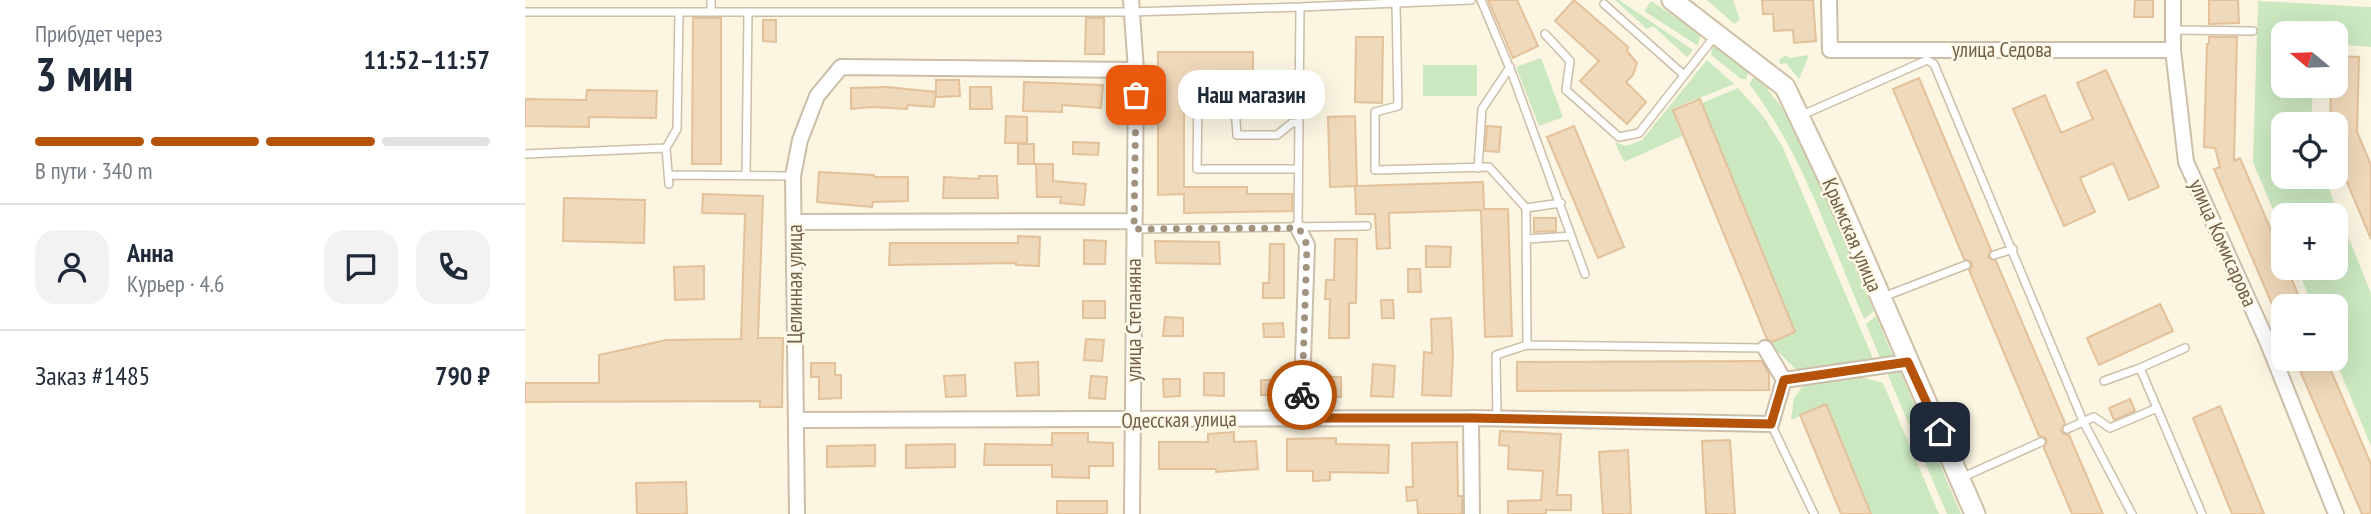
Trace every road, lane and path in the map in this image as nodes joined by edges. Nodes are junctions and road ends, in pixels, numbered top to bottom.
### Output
1 (711, 0) edge
2 (1471, 0) edge
3 (1481, 0) edge
4 (1672, 0) edge
5 (1829, 0) edge
6 (2173, 0) edge
7 (1396, 4) junction
8 (1604, 4) dead end
9 (1131, 6) edge
10 (1300, 7) junction
11 (525, 12) edge
12 (679, 12) junction
13 (711, 12) junction
14 (748, 12) junction
15 (2173, 30) junction
16 (2253, 31) dead end
17 (1718, 33) junction
18 (1545, 34) dead end
19 (2173, 50) junction
20 (1510, 67) junction
21 (1136, 70) junction
22 (1684, 75) junction
23 (1800, 116) junction
24 (1298, 123) junction
25 (666, 148) junction
26 (525, 154) edge
27 (1478, 168) junction
28 (1298, 169) junction
29 (668, 175) junction
30 (746, 175) junction
31 (793, 176) junction
32 (669, 184) dead end
33 (1560, 203) junction
34 (1526, 208) junction
35 (794, 222) junction
36 (1134, 225) junction
37 (1367, 226) dead end
38 (1299, 228) junction
39 (1571, 236) junction
40 (1527, 239) junction
41 (2013, 248) junction
42 (1994, 255) dead end
43 (1966, 265) dead end
44 (1585, 274) dead end
45 (1879, 298) junction
46 (1528, 345) junction
47 (1765, 348) joint
48 (2185, 348) dead end
49 (1908, 362) junction
50 (2140, 368) junction
51 (1784, 380) junction
52 (2104, 381) dead end
53 (2157, 408) junction
54 (1301, 418) junction
55 (1471, 418) junction
56 (1497, 419) junction
57 (797, 420) junction
58 (1133, 421) junction
59 (2083, 421) junction
60 (1771, 424) junction
61 (2067, 429) dead end
62 (2041, 442) dead end
63 (1960, 479) junction
64 (797, 514) edge
65 (1132, 514) edge
66 (1472, 514) edge
67 (1814, 514) edge
68 (1975, 514) edge
69 (2132, 514) edge
70 (2201, 514) edge
71 (2336, 514) edge

1 - 13 lane
2 - 7 lane
3 - 20 lane
4 - 17 main road, Крымская улица
5 - 19 street, улица Седова
6 - 15 street, улица Комисарова
7 - 10 lane
7 - 27 lane
8 - 22 lane
9 - 10 lane
9 - 14 lane
9 - 21 street, улица Степаняна
10 - 24 lane
11 - 12 lane
12 - 13 lane
12 - 25 lane
13 - 14 lane
14 - 30 lane
15 - 16 lane
15 - 19 street, улица Комисарова
17 - 22 lane
17 - 23 main road, Крымская улица
18 - 22 lane
19 - 71 street, улица Комисарова
20 - 27 lane
20 - 33 lane
21 - 31 street, Целинная улица
21 - 36 street, улица Степаняна
23 - 41 lane
23 - 45 main road, Крымская улица
24 - 28 lane
24 - 28 lane
25 - 26 lane
25 - 29 lane
27 - 34 lane
28 - 38 lane
29 - 30 lane
29 - 32 lane
30 - 31 lane
31 - 35 street, Целинная улица
33 - 34 lane
33 - 39 lane
34 - 40 lane
35 - 36 street
35 - 57 street, Целинная улица
36 - 38 lane
36 - 58 street, улица Степаняна
37 - 38 lane
38 - 54 street
39 - 40 lane
39 - 44 lane
40 - 46 lane
41 - 42 lane
41 - 59 lane
43 - 45 lane
45 - 49 main road, Крымская улица
46 - 47 lane
46 - 56 lane
47 - 51 street
48 - 50 lane
49 - 51 street
49 - 63 main road, Крымская улица
50 - 52 lane
50 - 53 lane
51 - 60 street
53 - 59 lane
53 - 70 lane
54 - 55 street, Одесская улица
54 - 58 street, Одесская улица
55 - 56 street, Одесская улица
55 - 66 street
56 - 60 street, Одесская улица
57 - 58 street, Одесская улица
57 - 64 street, Целинная улица
58 - 65 street, улица Степаняна
59 - 61 lane
59 - 69 lane
60 - 67 lane
62 - 63 lane
63 - 68 main road, Крымская улица

